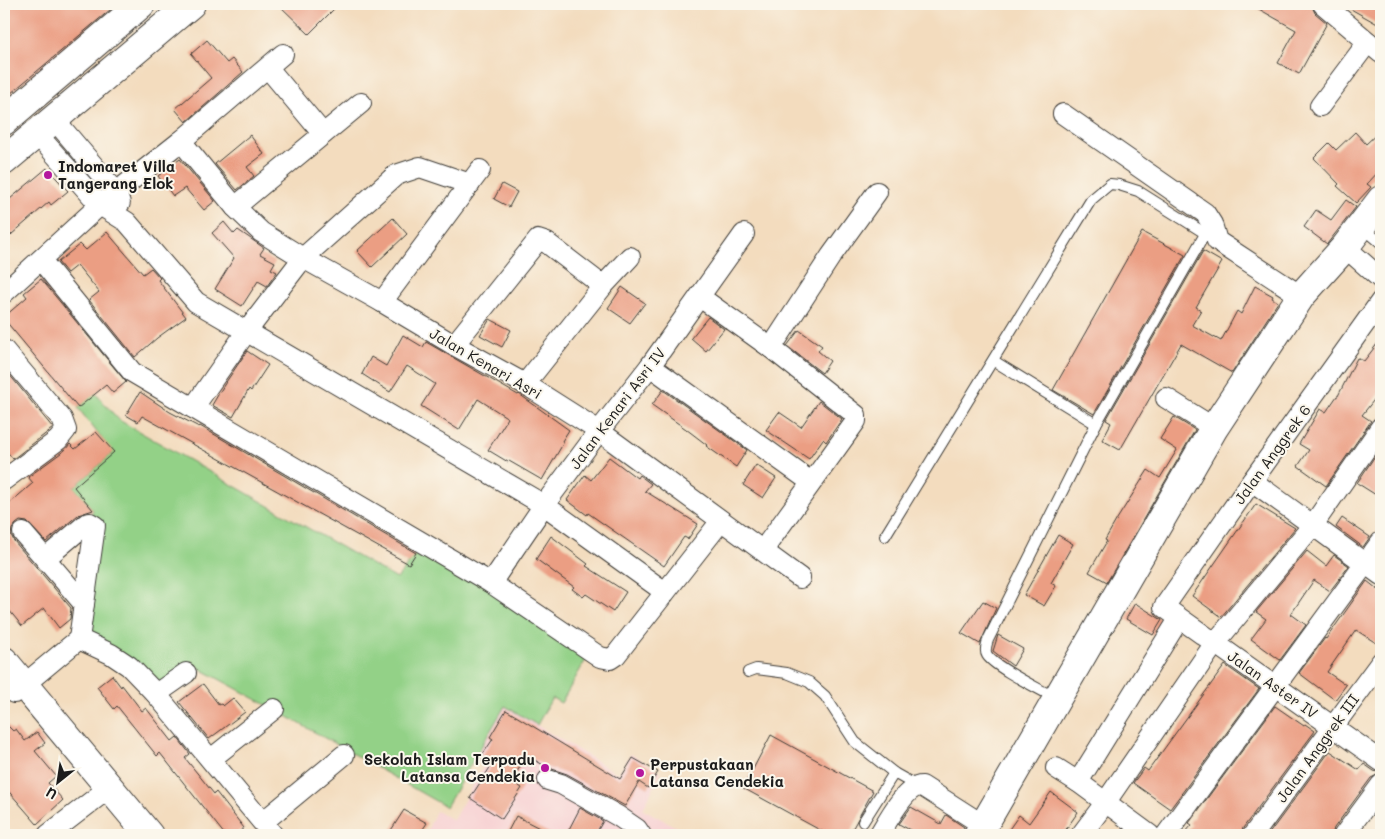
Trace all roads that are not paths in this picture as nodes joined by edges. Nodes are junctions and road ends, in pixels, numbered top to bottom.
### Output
1 (141, 4) edge
2 (191, 4) edge
3 (1323, 4) edge
4 (1374, 47) edge
5 (283, 54) dead end
6 (268, 68) junction
7 (26, 103) junction
8 (361, 103) dead end
9 (1320, 106) dead end
10 (1063, 114) dead end
11 (4, 121) edge
12 (45, 126) junction
13 (323, 134) junction
14 (181, 141) junction
15 (4, 161) edge
16 (116, 192) junction
17 (877, 192) dead end
18 (1381, 200) edge
19 (100, 205) junction
20 (236, 207) junction
21 (127, 222) junction
22 (744, 234) dead end
23 (1211, 237) junction
24 (1363, 239) edge
25 (630, 257) dead end
26 (304, 258) junction
27 (40, 260) junction
28 (1381, 279) edge
29 (603, 286) junction
30 (4, 293) edge
31 (1301, 296) junction
32 (700, 297) junction
33 (1381, 301) edge
34 (382, 302) junction
35 (247, 331) junction
36 (454, 345) junction
37 (771, 348) junction
38 (4, 350) edge
39 (994, 361) junction
40 (650, 366) junction
41 (525, 384) junction
42 (1166, 398) dead end
43 (193, 408) junction
44 (1096, 424) junction
45 (1381, 427) edge
46 (1214, 428) junction
47 (598, 431) junction
48 (4, 480) edge
49 (1252, 480) junction
50 (811, 482) junction
51 (544, 505) junction
52 (721, 521) junction
53 (1313, 525) junction
54 (23, 533) dead end
55 (886, 536) dead end
56 (1381, 542) edge
57 (762, 550) junction
58 (46, 558) junction
59 (1365, 563) junction
60 (1381, 575) edge
61 (800, 578) dead end
62 (491, 583) junction
63 (665, 592) junction
64 (84, 604) junction
65 (1172, 613) junction
66 (79, 639) junction
67 (1215, 643) junction
68 (4, 661) edge
69 (1381, 662) edge
70 (748, 672) dead end
71 (186, 673) dead end
72 (1276, 686) junction
73 (14, 687) edge
74 (156, 694) junction
75 (1058, 699) junction
76 (274, 708) dead end
77 (1333, 726) junction
78 (344, 755) dead end
79 (210, 758) junction
80 (1381, 761) edge
81 (1056, 768) dead end
82 (894, 773) junction
83 (548, 780) dead end
84 (1078, 782) junction
85 (1381, 785) edge
86 (917, 786) junction
87 (104, 791) junction
88 (1105, 803) junction
89 (862, 822) dead end
90 (268, 828) edge
91 (980, 830) edge
92 (48, 835) edge
93 (133, 835) edge
94 (149, 835) edge
95 (642, 835) edge
96 (879, 835) edge
97 (1081, 835) edge
98 (1150, 835) edge
99 (1166, 835) edge
100 (1253, 835) edge
101 (1344, 835) edge

1 - 7 street
2 - 12 street
3 - 4 street
4 - 9 street
5 - 6 street
6 - 13 street
6 - 14 street
7 - 11 street
7 - 12 street
8 - 13 street
10 - 23 street
12 - 15 street
12 - 16 street
12 - 19 street
13 - 20 street
14 - 16 street
14 - 20 street, Jalan Kenari Asri
16 - 19 street
16 - 21 street
17 - 37 street
18 - 24 street
19 - 21 street
19 - 27 street
20 - 26 street, Jalan Kenari Asri
21 - 35 street
22 - 32 street, Jalan Kenari Asri IV
23 - 31 street
23 - 39 lane
23 - 44 lane
24 - 28 street
24 - 31 street
25 - 29 street
26 - 34 street, Jalan Kenari Asri
26 - 34 street
26 - 35 street
27 - 30 street
27 - 43 street
29 - 36 street
29 - 41 street
31 - 46 street
32 - 37 street
32 - 40 street, Jalan Kenari Asri IV
33 - 49 street, Jalan Anggrek 6
34 - 36 street, Jalan Kenari Asri
35 - 43 street
35 - 51 street
36 - 41 street, Jalan Kenari Asri
37 - 50 street
38 - 48 street
39 - 44 lane
39 - 55 lane
40 - 47 street, Jalan Kenari Asri IV
40 - 50 street
41 - 47 street, Jalan Kenari Asri
42 - 46 street
43 - 62 street
44 - 75 lane
45 - 53 street
46 - 75 street
47 - 51 street, Jalan Kenari Asri IV
47 - 52 street, Jalan Kenari Asri
49 - 53 street
49 - 65 street, Jalan Anggrek 6
50 - 57 street
51 - 62 street, Jalan Kenari Asri IV
51 - 63 street
52 - 57 street, Jalan Kenari Asri
52 - 63 street
53 - 59 street
53 - 67 street
54 - 58 street
56 - 59 street
57 - 61 street, Jalan Kenari Asri
58 - 64 street
58 - 64 street
59 - 60 street
59 - 72 street
62 - 63 street
64 - 66 street
65 - 67 street, Jalan Aster IV
65 - 84 street, Jalan Anggrek 6
66 - 73 street
66 - 74 street
67 - 72 street, Jalan Aster IV
67 - 88 street
68 - 73 street
69 - 77 street, Jalan Anggrek III
70 - 82 lane
71 - 74 street
72 - 77 street, Jalan Aster IV
72 - 99 street
73 - 87 street
74 - 79 street
75 - 91 street
76 - 79 street
77 - 80 street, Jalan Aster IV
77 - 100 street, Jalan Anggrek III
78 - 90 street
79 - 90 street
81 - 84 street
82 - 86 lane
82 - 89 lane
83 - 95 street
84 - 88 street
85 - 101 street
86 - 91 street
86 - 96 street
87 - 92 street
87 - 93 street
87 - 94 street
88 - 97 street
88 - 98 street

